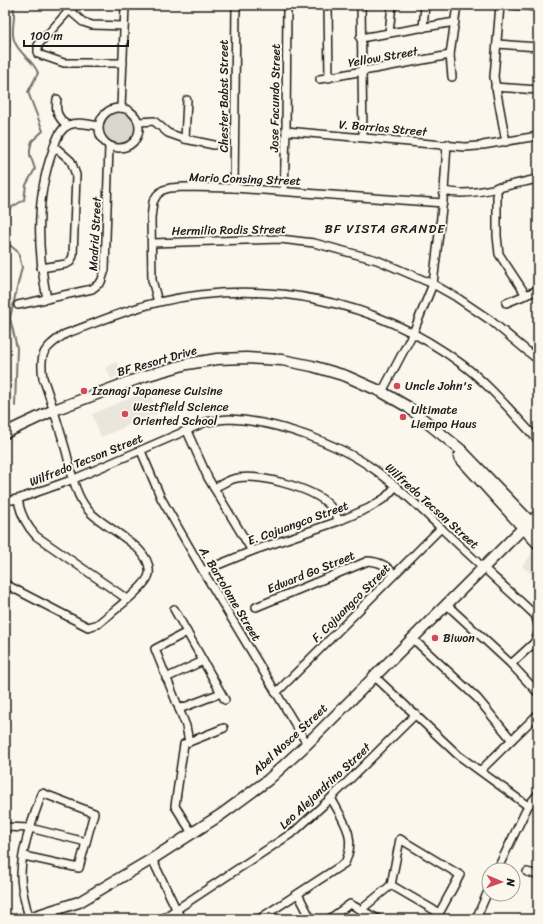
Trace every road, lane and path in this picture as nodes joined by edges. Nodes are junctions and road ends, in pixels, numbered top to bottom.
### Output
1 (125, 5) edge
2 (236, 5) edge
3 (287, 5) edge
4 (328, 5) edge
5 (361, 5) edge
6 (392, 5) edge
7 (425, 5) edge
8 (457, 5) edge
9 (500, 5) edge
10 (514, 5) edge
11 (538, 7) edge
12 (71, 8) edge
13 (455, 22) junction
14 (124, 26) junction
15 (423, 28) junction
16 (389, 33) junction
17 (360, 38) junction
18 (5, 39) edge
19 (497, 44) junction
20 (5, 46) edge
21 (538, 47) edge
22 (450, 56) junction
23 (123, 63) junction
24 (362, 72) junction
25 (452, 77) dead end
26 (329, 78) junction
27 (320, 79) dead end
28 (495, 87) junction
29 (538, 90) edge
30 (57, 99) dead end
31 (187, 100) dead end
32 (121, 108) junction
33 (139, 122) junction
34 (67, 126) junction
35 (100, 126) junction
36 (286, 130) junction
37 (538, 136) edge
38 (364, 137) junction
39 (185, 139) junction
40 (506, 142) junction
41 (446, 144) junction
42 (214, 145) dead end
43 (54, 146) junction
44 (109, 146) junction
45 (538, 179) edge
46 (497, 187) junction
47 (234, 188) junction
48 (284, 191) junction
49 (444, 191) junction
50 (442, 203) junction
51 (152, 242) junction
52 (41, 268) junction
53 (433, 284) junction
54 (538, 290) edge
55 (526, 295) junction
56 (47, 299) junction
57 (158, 302) junction
58 (506, 303) dead end
59 (18, 305) dead end
60 (413, 332) junction
61 (538, 360) edge
62 (382, 392) junction
63 (54, 410) junction
64 (187, 431) junction
65 (5, 433) edge
66 (538, 440) edge
67 (141, 451) junction
68 (74, 479) junction
69 (396, 486) junction
70 (214, 488) junction
71 (18, 499) junction
72 (5, 502) edge
73 (538, 513) edge
74 (339, 521) junction
75 (526, 525) junction
76 (441, 528) junction
77 (538, 530) edge
78 (538, 544) edge
79 (252, 551) junction
80 (483, 567) junction
81 (203, 571) junction
82 (394, 574) junction
83 (5, 584) edge
84 (127, 599) junction
85 (446, 604) junction
86 (256, 607) dead end
87 (174, 609) dead end
88 (538, 620) edge
89 (538, 624) edge
90 (187, 632) junction
91 (538, 634) edge
92 (412, 638) junction
93 (203, 662) junction
94 (511, 664) junction
95 (374, 675) junction
96 (166, 678) junction
97 (221, 693) junction
98 (276, 693) junction
99 (538, 693) edge
100 (225, 700) dead end
101 (179, 709) junction
102 (416, 714) junction
103 (538, 714) edge
104 (224, 728) dead end
105 (511, 739) junction
106 (189, 742) junction
107 (307, 744) junction
108 (481, 770) junction
109 (538, 794) edge
110 (331, 798) junction
111 (528, 806) junction
112 (5, 827) edge
113 (30, 828) junction
114 (192, 833) junction
115 (86, 842) junction
116 (24, 856) junction
117 (152, 859) junction
118 (501, 862) edge
119 (527, 872) dead end
120 (538, 875) edge
121 (391, 885) junction
122 (298, 894) junction
123 (483, 902) edge
124 (362, 909) junction
125 (176, 910) junction
126 (437, 916) edge
127 (28, 919) edge
128 (162, 919) edge
129 (181, 919) edge
130 (259, 919) edge
131 (310, 919) edge
132 (329, 919) edge
133 (378, 919) edge
134 (476, 919) edge

1 - 14 street
2 - 47 street, Chester Babst Street
3 - 36 street, Jose Facundo Street
4 - 26 street
5 - 17 street
6 - 16 street
7 - 15 street
8 - 13 street
9 - 19 street
10 - 11 street
12 - 14 street
12 - 23 street
13 - 15 street
13 - 22 street
14 - 23 street
15 - 16 street
16 - 17 street
17 - 24 street
18 - 20 street
19 - 21 street
19 - 28 street
22 - 24 street, Yellow Street
22 - 25 street
23 - 32 street
24 - 26 street, Yellow Street
24 - 38 street
26 - 27 street, Yellow Street
28 - 29 street
28 - 40 street
30 - 34 street
31 - 39 street
32 - 33 street
32 - 35 street
33 - 39 street
33 - 44 street
34 - 35 street
34 - 43 street
35 - 44 street
36 - 38 street, V. Barrios Street
36 - 48 street, Jose Facundo Street
37 - 40 street, V. Barrios Street
38 - 41 street, V. Barrios Street
39 - 42 street
40 - 41 street, V. Barrios Street
41 - 49 street
43 - 52 street
43 - 52 street
44 - 56 street, Madrid Street
45 - 46 street
46 - 49 street
46 - 55 street
47 - 48 street, Mario Consing Street
47 - 51 street, Mario Consing Street
48 - 50 street, Mario Consing Street
49 - 50 street
50 - 53 street
51 - 53 street, Hermilio Rodis Street
51 - 57 street, Mario Consing Street
52 - 56 street
53 - 60 street
53 - 61 street, Hermilio Rodis Street
54 - 55 street
55 - 58 street
56 - 59 street, Madrid Street
57 - 60 street
57 - 63 street
60 - 62 street
60 - 66 street
62 - 63 street, BF Resort Drive
62 - 75 street, BF Resort Drive
63 - 65 street, BF Resort Drive
63 - 68 street
64 - 67 street, Wilfredo Tecson Street
64 - 69 street, Wilfredo Tecson Street
64 - 70 street
67 - 68 street, Wilfredo Tecson Street
67 - 81 street, A. Bartolome Street
68 - 71 street, Wilfredo Tecson Street
68 - 84 street
69 - 74 street, E. Cojuangco Street
69 - 76 street, Wilfredo Tecson Street
70 - 74 street
70 - 79 street
71 - 72 street, Wilfredo Tecson Street
71 - 84 street
73 - 75 street
74 - 79 street, E. Cojuangco Street
75 - 77 street, BF Resort Drive
75 - 78 street, BF Resort Drive
75 - 80 street, Abel Nosce Street
76 - 80 street, Wilfredo Tecson Street
76 - 82 street, F. Cojuangco Street
79 - 81 street, E. Cojuangco Street
80 - 85 street, Abel Nosce Street
80 - 88 street
81 - 98 street, A. Bartolome Street
82 - 86 street, Edward Go Street
82 - 98 street, F. Cojuangco Street
83 - 84 street
85 - 92 street, Abel Nosce Street
85 - 94 street
87 - 90 street
88 - 89 street
90 - 93 street
90 - 96 street
91 - 94 street
92 - 95 street, Abel Nosce Street
92 - 105 street
93 - 96 street
93 - 97 street
94 - 99 street
95 - 102 street
95 - 107 street, Abel Nosce Street
96 - 101 street
97 - 100 street
97 - 101 street
98 - 107 street, A. Bartolome Street
101 - 106 street
102 - 108 street
102 - 110 street, Leo Alejandrino Street
103 - 105 street
104 - 106 street
105 - 108 street
106 - 114 street
107 - 114 street, Abel Nosce Street
108 - 111 street
109 - 111 street
110 - 122 street
110 - 125 street, Leo Alejandrino Street
111 - 118 street
112 - 113 street
113 - 115 street
113 - 115 street
113 - 116 street
114 - 117 street, Abel Nosce Street
115 - 116 street
116 - 127 street
117 - 125 street
117 - 127 street, Abel Nosce Street
119 - 120 street
121 - 124 street
121 - 126 street
121 - 126 street
122 - 130 street
122 - 131 street
123 - 134 street
124 - 132 street
124 - 133 street
125 - 128 street, Leo Alejandrino Street
125 - 129 street

